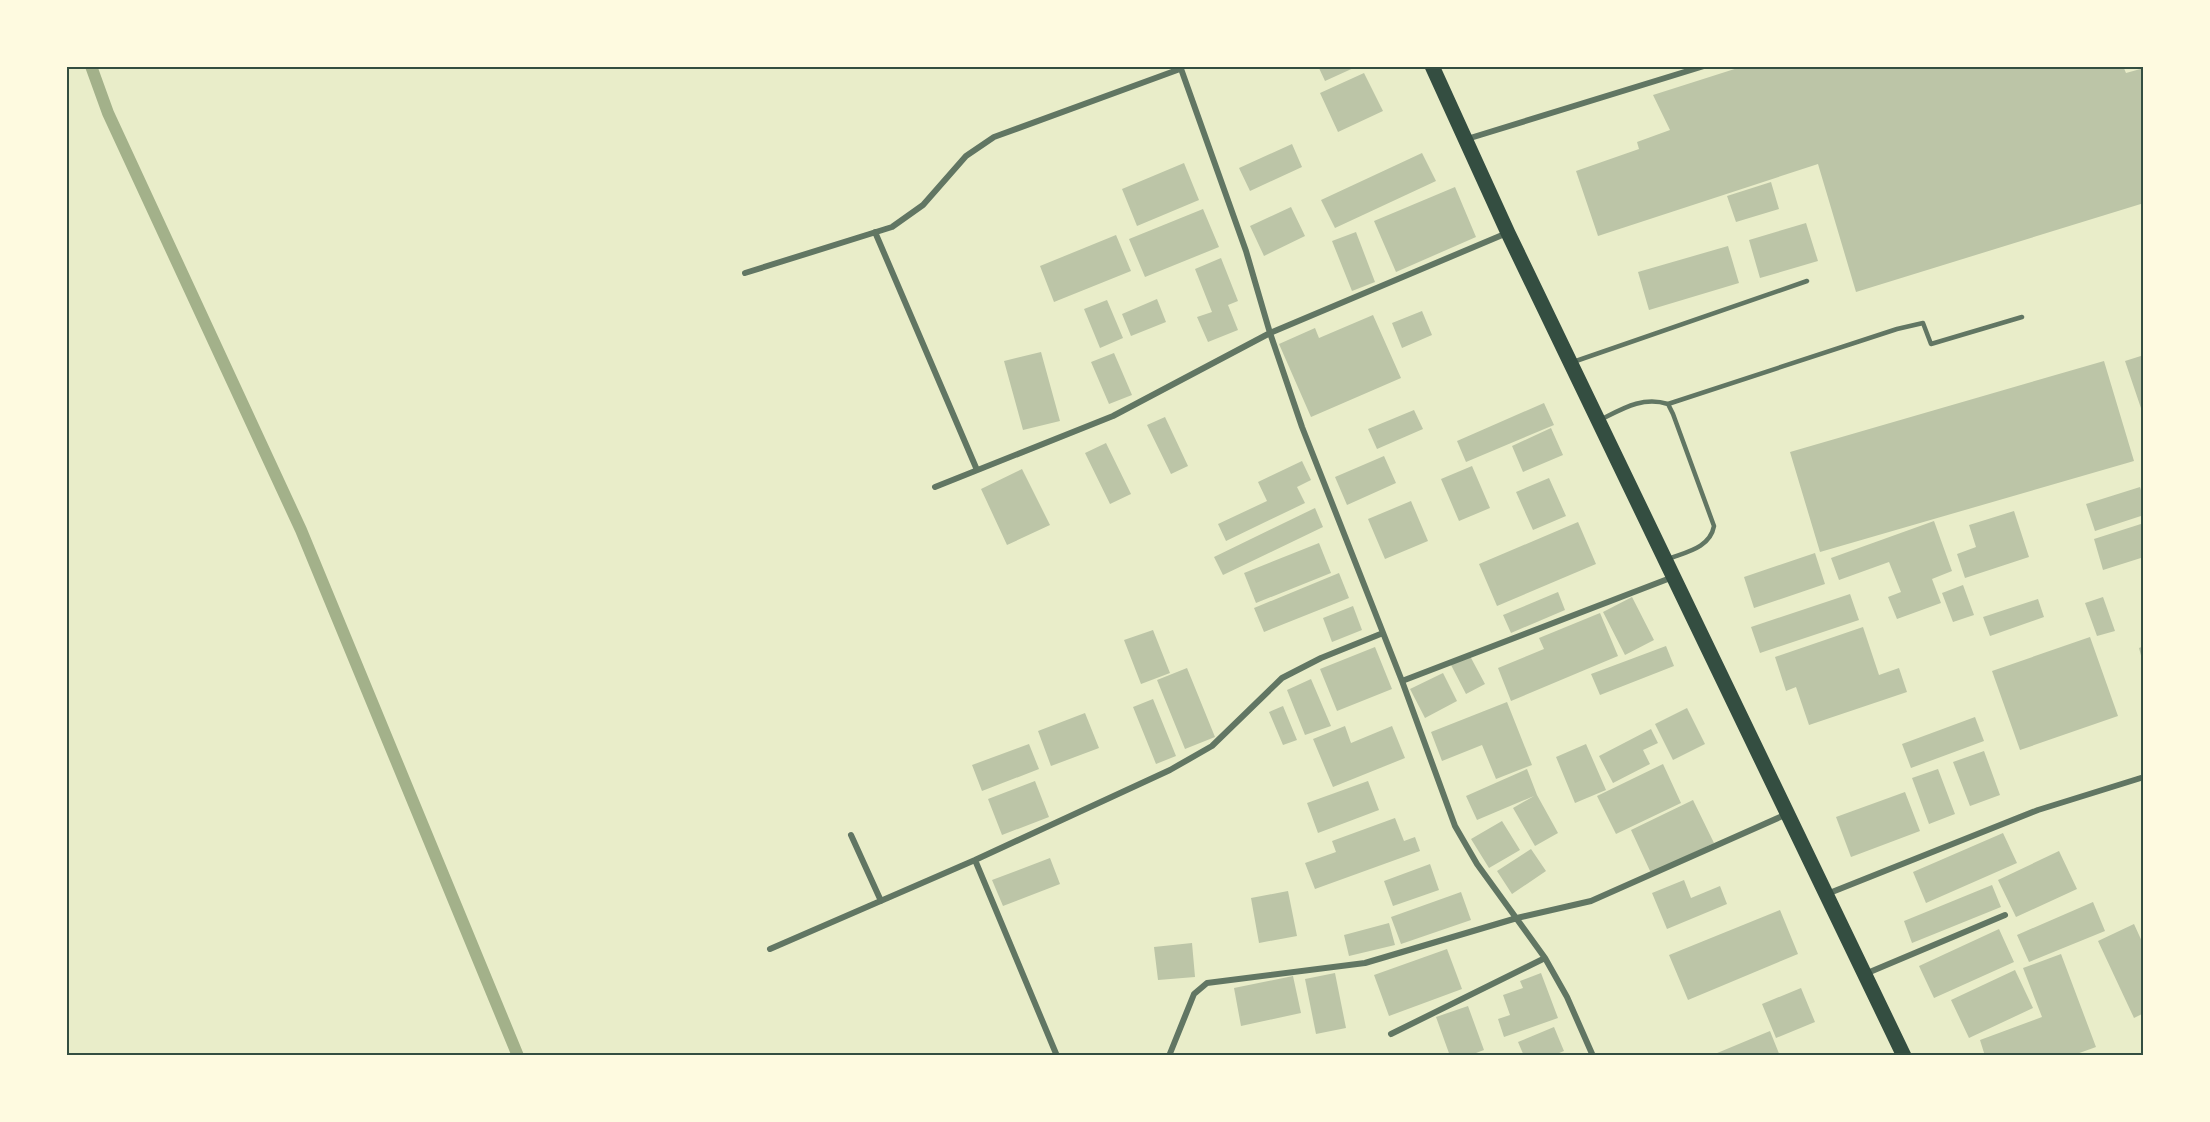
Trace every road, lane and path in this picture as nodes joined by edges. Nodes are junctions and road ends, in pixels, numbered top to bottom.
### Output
1 (1431, 66) edge
2 (1704, 66) edge
3 (1180, 67) edge
4 (1467, 140) junction
5 (875, 232) junction
6 (1508, 232) junction
7 (745, 273) dead end
8 (1807, 281) dead end
9 (2022, 317) dead end
10 (1270, 333) junction
11 (1570, 363) junction
12 (1668, 404) junction
13 (1598, 421) junction
14 (977, 470) junction
15 (935, 487) dead end
16 (1665, 560) junction
17 (1674, 577) junction
18 (1383, 633) junction
19 (1402, 681) junction
20 (2144, 777) edge
21 (1789, 813) junction
22 (851, 835) dead end
23 (975, 860) junction
24 (1827, 894) junction
25 (881, 901) junction
26 (2005, 915) dead end
27 (1517, 918) junction
28 (770, 949) dead end
29 (1545, 958) junction
30 (1865, 974) junction
31 (1390, 1034) dead end
32 (1057, 1056) edge
33 (1169, 1056) edge
34 (1593, 1056) edge
35 (1904, 1056) edge

1 - 4 main road
2 - 4 street
3 - 5 street
3 - 10 street
4 - 6 main road
5 - 7 street
5 - 14 street
6 - 10 street
6 - 11 main road
8 - 11 lane
9 - 12 lane
10 - 14 street
10 - 18 street
11 - 13 main road
12 - 13 lane
12 - 16 lane
13 - 16 main road
14 - 15 street
16 - 17 main road
17 - 19 street
17 - 21 main road
18 - 19 street
18 - 23 street
19 - 27 street
20 - 24 street
21 - 24 main road
21 - 27 street
22 - 25 street
23 - 25 street
23 - 32 street
24 - 30 main road
25 - 28 street
26 - 30 street
27 - 29 street
27 - 33 street
29 - 31 street
29 - 34 street
30 - 35 main road

